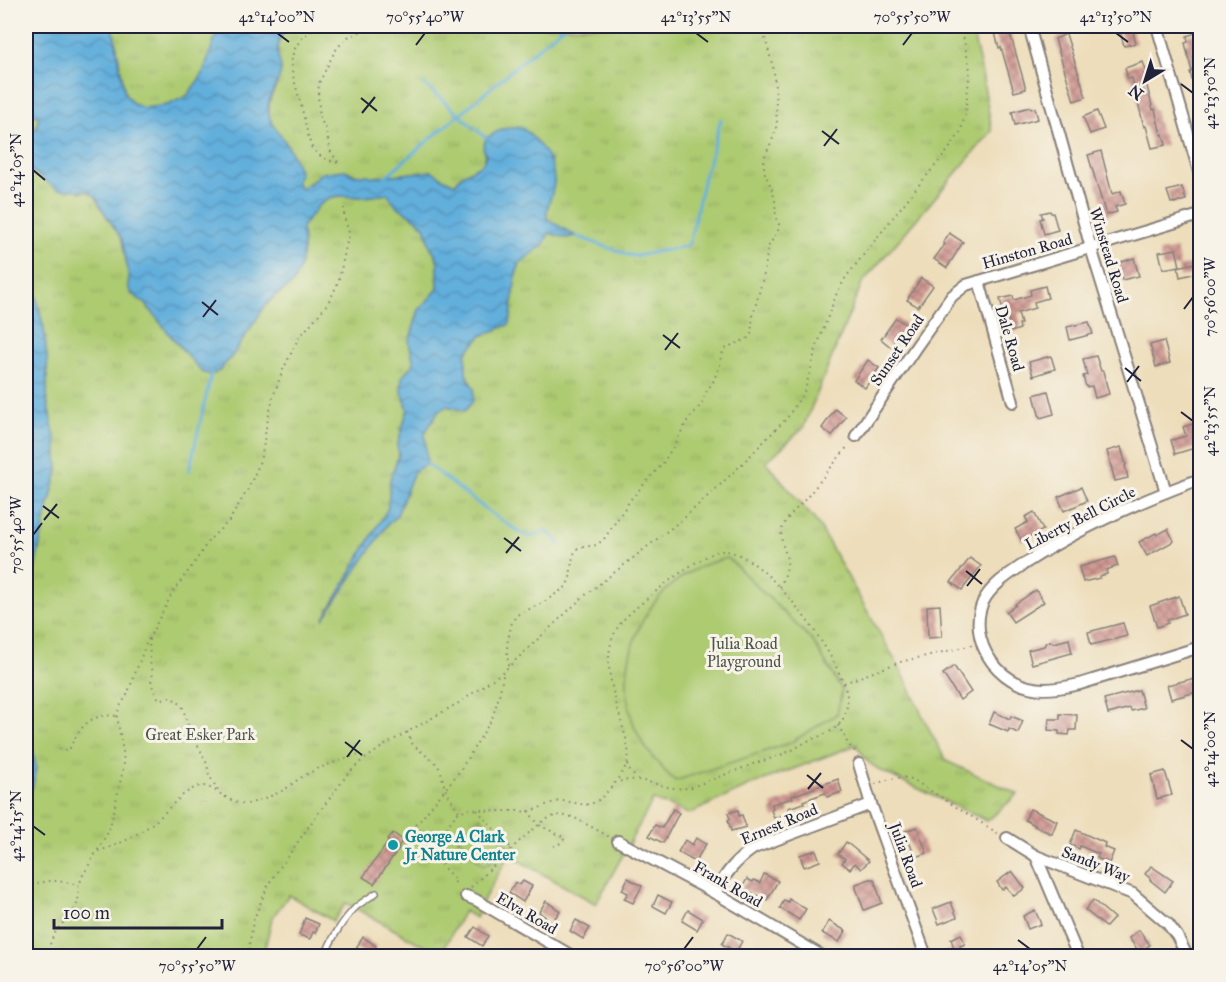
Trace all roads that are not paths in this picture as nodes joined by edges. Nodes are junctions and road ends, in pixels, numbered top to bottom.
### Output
1 (1029, 26) edge
2 (1157, 26) edge
3 (1200, 175) edge
4 (1200, 215) edge
5 (1091, 248) junction
6 (979, 281) junction
7 (966, 285) joint
8 (1013, 402) dead end
9 (856, 436) road end
10 (1200, 479) edge
11 (1166, 492) junction
12 (1200, 647) edge
13 (858, 758) road end
14 (871, 804) junction
15 (1007, 838) road end
16 (618, 841) road end
17 (1036, 856) junction
18 (467, 893) road end
19 (715, 893) junction
20 (376, 894) dead end
21 (325, 957) edge
22 (572, 957) edge
23 (822, 957) edge
24 (926, 957) edge
25 (1078, 957) edge
26 (1187, 957) edge

1 - 5 street, Winstead Road
2 - 3 street
4 - 5 street, Hinston Road
5 - 6 street, Hinston Road
5 - 11 street, Winstead Road
6 - 7 street, Hinston Road
6 - 8 street, Dale Road
7 - 9 street, Sunset Road
10 - 11 street, Liberty Bell Circle
11 - 12 street, Liberty Bell Circle
13 - 14 street, Julia Road
14 - 19 street, Ernest Road
14 - 24 street, Julia Road
15 - 17 street, Sandy Way
16 - 19 street, Frank Road
17 - 25 street
17 - 26 street, Sandy Way
18 - 22 street, Elva Road
19 - 23 street, Frank Road
20 - 21 lane

